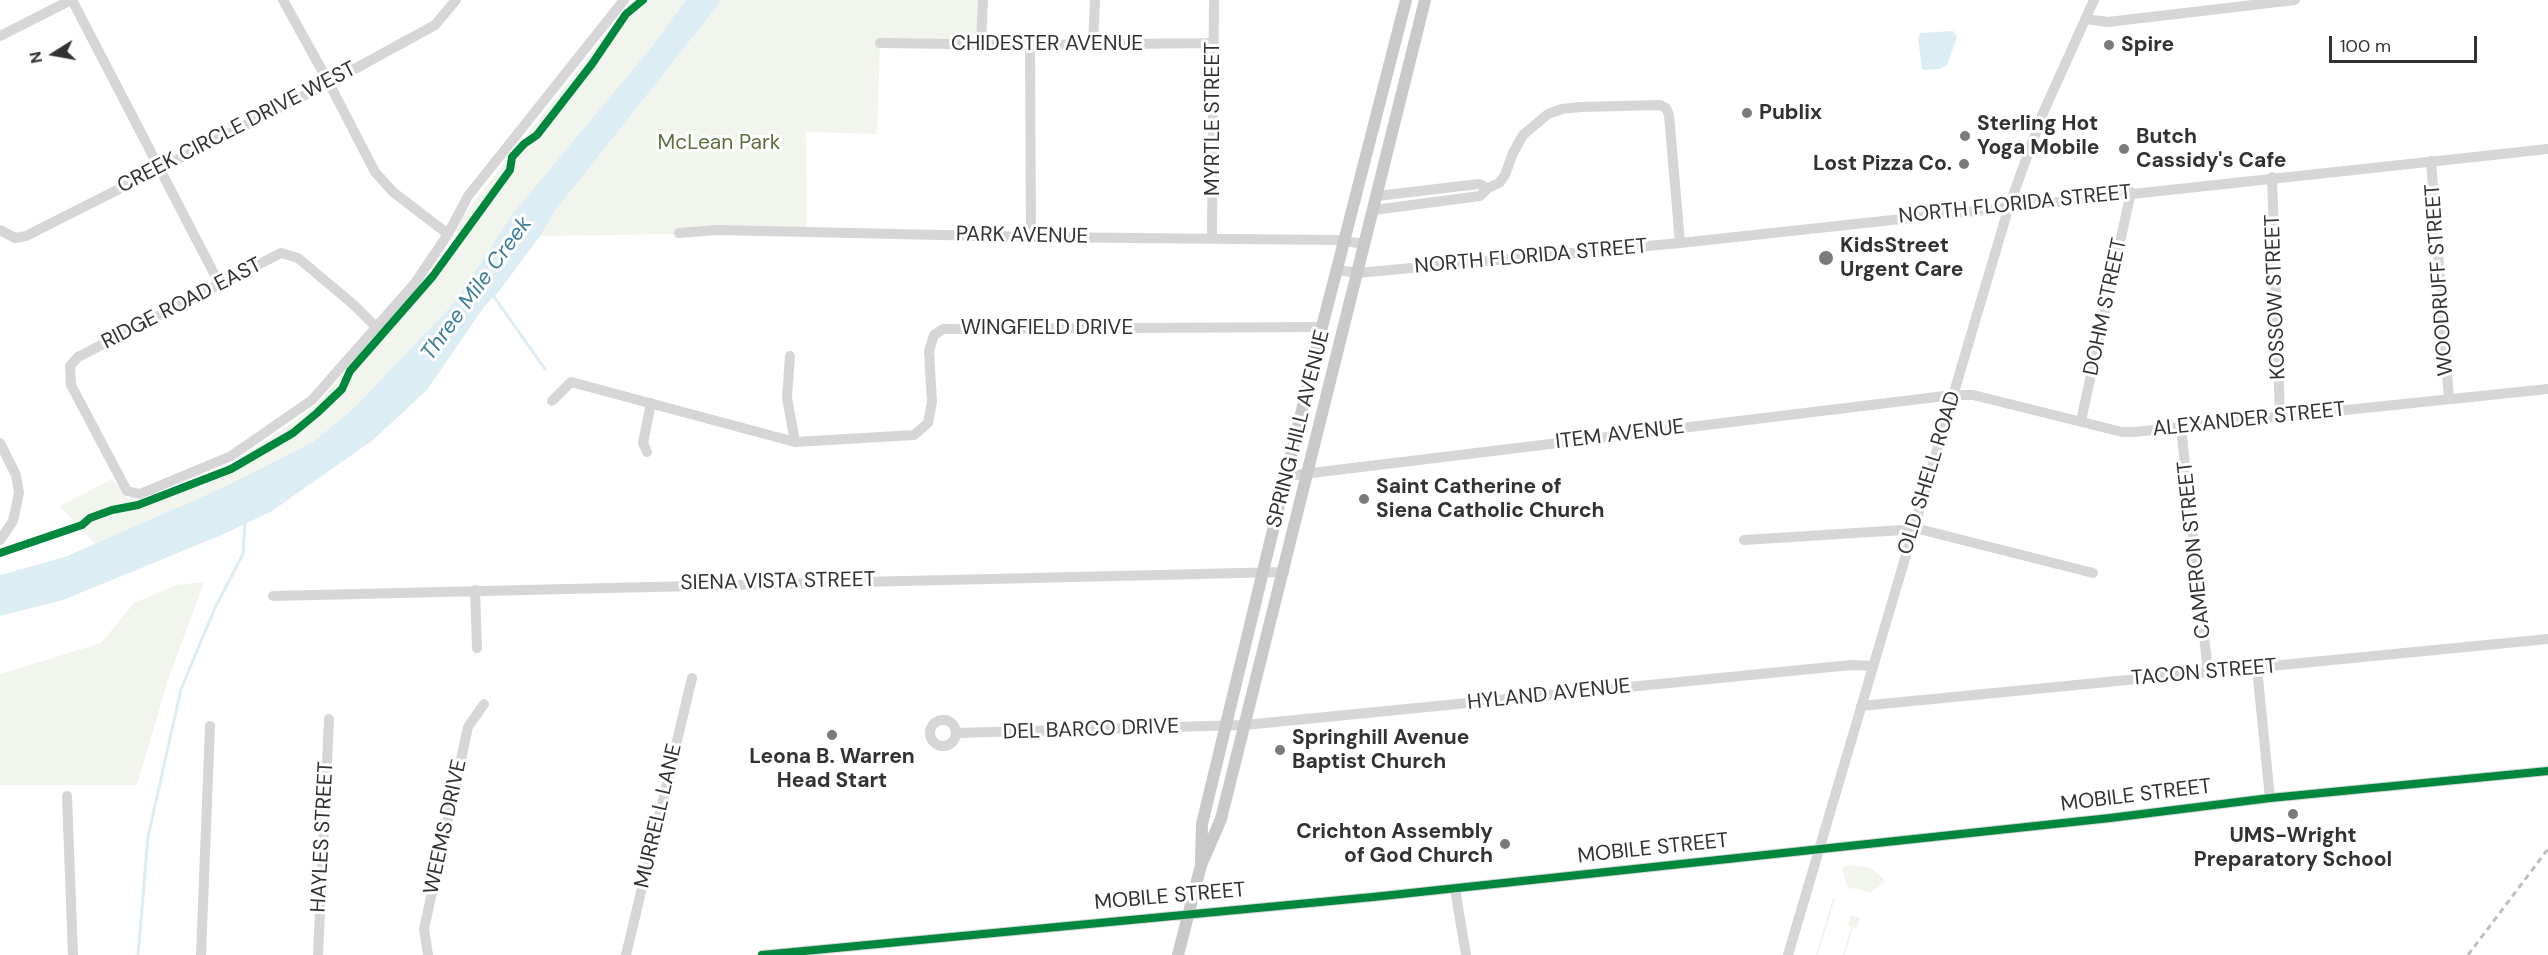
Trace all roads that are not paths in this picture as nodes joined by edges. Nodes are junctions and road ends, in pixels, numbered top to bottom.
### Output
1 (71, 0) edge
2 (283, 0) edge
3 (456, 0) edge
4 (624, 0) edge
5 (983, 0) edge
6 (1095, 0) edge
7 (1214, 0) edge
8 (1406, 0) edge
9 (1425, 0) edge
10 (2094, 0) edge
11 (2295, 0) edge
12 (445, 5) edge
13 (2086, 19) junction
14 (0, 36) edge
15 (880, 43) dead end
16 (981, 44) junction
17 (1213, 44) junction
18 (1030, 45) junction
19 (1093, 45) junction
20 (329, 82) junction
21 (2548, 149) edge
22 (2431, 161) junction
23 (158, 168) junction
24 (2272, 177) junction
25 (1488, 188) junction
26 (2131, 192) junction
27 (1377, 196) junction
28 (2009, 206) junction
29 (1374, 210) junction
30 (4, 232) edge
31 (679, 233) dead end
32 (448, 234) junction
33 (1031, 237) junction
34 (1212, 238) junction
35 (1346, 240) junction
36 (1680, 243) junction
37 (1365, 244) junction
38 (1338, 270) junction
39 (1358, 273) junction
40 (220, 285) junction
41 (376, 327) junction
42 (1322, 327) junction
43 (790, 356) dead end
44 (2548, 389) edge
45 (1953, 395) junction
46 (2449, 399) junction
47 (552, 400) dead end
48 (651, 403) junction
49 (2280, 417) junction
50 (2081, 421) junction
51 (2181, 428) junction
52 (0, 442) edge
53 (795, 442) junction
54 (647, 452) dead end
55 (1308, 473) junction
56 (1287, 476) junction
57 (1913, 528) junction
58 (0, 540) edge
59 (1744, 540) dead end
60 (1264, 572) junction
61 (1284, 572) junction
62 (2092, 573) dead end
63 (476, 590) junction
64 (273, 596) dead end
65 (2548, 639) edge
66 (477, 648) dead end
67 (1872, 666) junction
68 (2257, 668) junction
69 (2208, 672) junction
70 (692, 678) dead end
71 (484, 704) dead end
72 (1861, 706) junction
73 (329, 719) dead end
74 (1245, 725) junction
75 (210, 726) dead end
76 (1225, 726) junction
77 (956, 733) dead end
78 (2548, 771) edge
79 (67, 796) dead end
80 (2270, 798) junction
81 (1820, 849) junction
82 (1201, 865) junction
83 (1455, 889) junction
84 (1188, 913) junction
85 (73, 955) edge
86 (201, 955) edge
87 (318, 955) edge
88 (428, 955) edge
89 (626, 955) edge
90 (762, 955) edge
91 (1178, 955) edge
92 (1466, 955) edge
93 (1788, 955) edge

1 - 14 street
1 - 23 street
2 - 20 street
3 - 12 street, CREEK CIRCLE DRIVE WEST
4 - 32 street
5 - 16 street
6 - 19 street
7 - 17 street, MYRTLE STREET
8 - 35 main road, SPRING HILL AVENUE
9 - 27 main road, SPRING HILL AVENUE
10 - 13 street, OLD SHELL ROAD
11 - 13 street
12 - 20 street, CREEK CIRCLE DRIVE WEST
13 - 28 street, OLD SHELL ROAD
15 - 16 street, CHIDESTER AVENUE
16 - 18 street, CHIDESTER AVENUE
17 - 19 street, CHIDESTER AVENUE
17 - 34 street, MYRTLE STREET
18 - 19 street, CHIDESTER AVENUE
18 - 33 street
20 - 23 street, CREEK CIRCLE DRIVE WEST
20 - 32 street
21 - 22 street, NORTH FLORIDA STREET
22 - 24 street, NORTH FLORIDA STREET
22 - 46 street, WOODRUFF STREET
23 - 30 street, CREEK CIRCLE DRIVE WEST
23 - 40 street
24 - 26 street, NORTH FLORIDA STREET
24 - 49 street, KOSSOW STREET
25 - 27 street
25 - 29 street
25 - 36 street
26 - 28 street, NORTH FLORIDA STREET
26 - 50 street, DOHM STREET
27 - 29 main road, SPRING HILL AVENUE
28 - 36 street, NORTH FLORIDA STREET
28 - 45 street, OLD SHELL ROAD
29 - 37 main road, SPRING HILL AVENUE
31 - 33 street, PARK AVENUE
32 - 41 street
33 - 34 street, PARK AVENUE
34 - 35 street, PARK AVENUE
35 - 37 street, PARK AVENUE
35 - 38 main road, SPRING HILL AVENUE
36 - 39 street, NORTH FLORIDA STREET
37 - 39 main road, SPRING HILL AVENUE
38 - 39 street, NORTH FLORIDA STREET
38 - 42 main road, SPRING HILL AVENUE
39 - 55 main road, SPRING HILL AVENUE
40 - 41 street, RIDGE ROAD EAST
40 - 41 street, RIDGE ROAD EAST
42 - 53 street, WINGFIELD DRIVE
42 - 56 main road, SPRING HILL AVENUE
43 - 53 street
44 - 46 street, ALEXANDER STREET
45 - 50 street, ALEXANDER STREET
45 - 55 street, ITEM AVENUE
45 - 57 street, OLD SHELL ROAD
46 - 49 street, ALEXANDER STREET
47 - 48 street, WINGFIELD DRIVE
48 - 53 street, WINGFIELD DRIVE
48 - 54 street
49 - 51 street, ALEXANDER STREET
50 - 51 street, ALEXANDER STREET
51 - 69 street, CAMERON STREET
52 - 58 street
55 - 56 street, ITEM AVENUE
55 - 61 main road, SPRING HILL AVENUE
56 - 60 main road, SPRING HILL AVENUE
57 - 59 street
57 - 62 street
57 - 67 street, OLD SHELL ROAD
60 - 61 street, SIENA VISTA STREET
60 - 63 street, SIENA VISTA STREET
60 - 76 main road, SPRING HILL AVENUE
61 - 74 main road, SPRING HILL AVENUE
63 - 64 street, SIENA VISTA STREET
63 - 66 street
65 - 68 street, TACON STREET
67 - 72 street, OLD SHELL ROAD
67 - 74 street, HYLAND AVENUE
68 - 69 street, TACON STREET
68 - 80 street
69 - 72 street, TACON STREET
70 - 89 street, MURRELL LANE
71 - 88 street, WEEMS DRIVE
72 - 81 street, OLD SHELL ROAD
73 - 87 street, HAYLES STREET
74 - 76 street, HYLAND AVENUE
74 - 82 main road, SPRING HILL AVENUE
75 - 86 street
76 - 77 street, DEL BARCO DRIVE
76 - 82 main road, SPRING HILL AVENUE
78 - 80 street, MOBILE STREET
79 - 85 street
80 - 81 street, MOBILE STREET
81 - 83 street, MOBILE STREET
81 - 93 street, OLD SHELL ROAD
82 - 84 main road, SPRING HILL AVENUE
83 - 84 street, MOBILE STREET
83 - 92 street
84 - 90 street, MOBILE STREET
84 - 91 main road, SPRING HILL AVENUE

